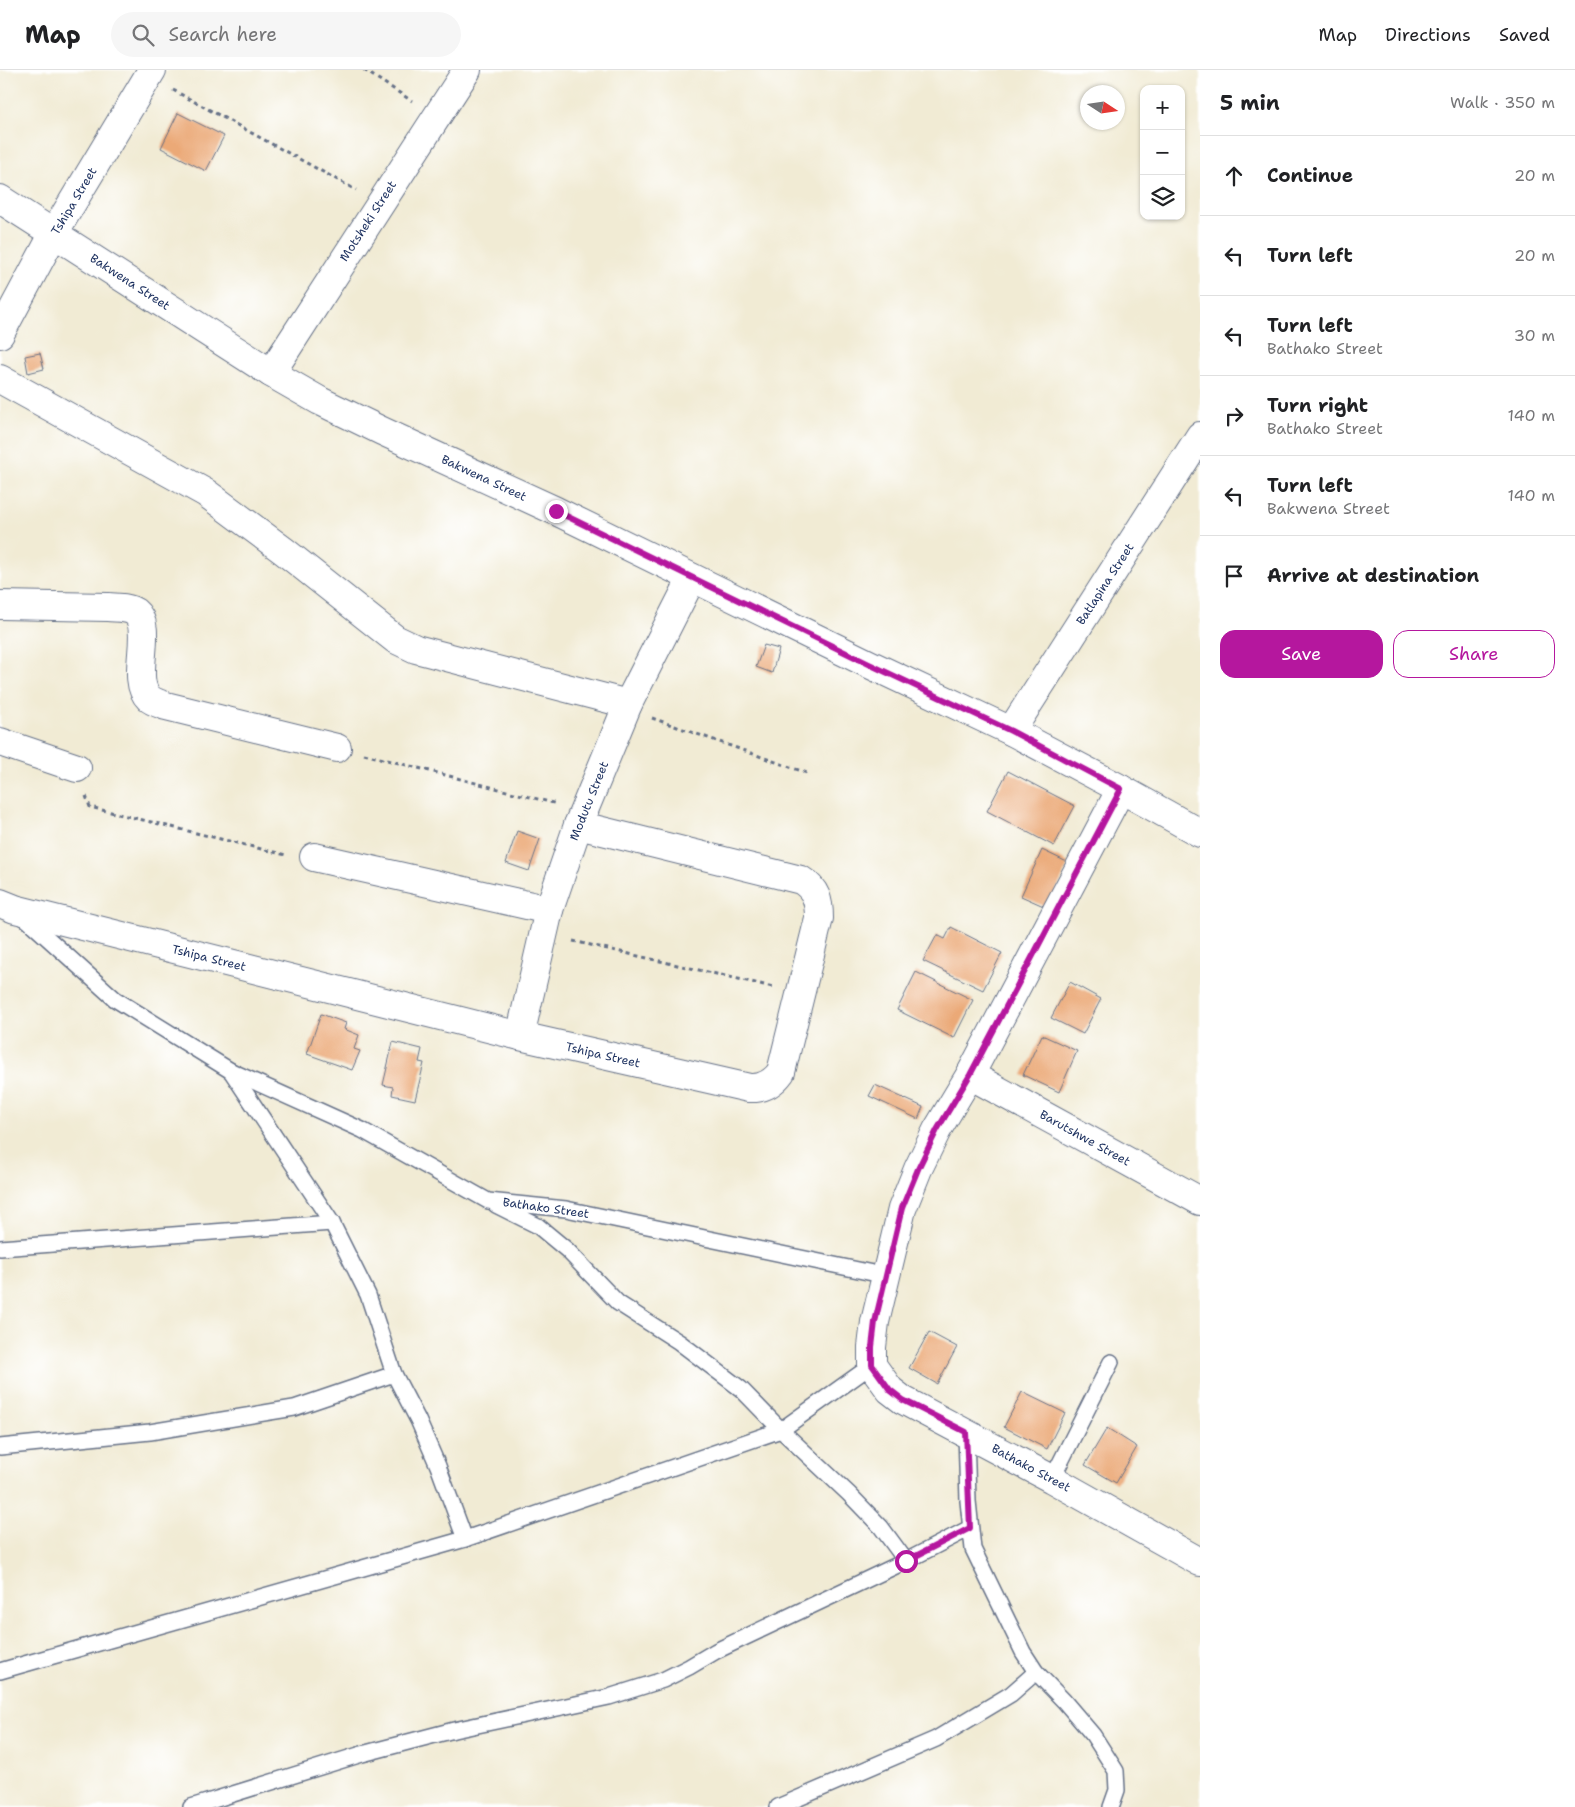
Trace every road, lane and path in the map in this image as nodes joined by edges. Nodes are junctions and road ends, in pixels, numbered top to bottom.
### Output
1 (364, 70) edge
2 (467, 70) edge
3 (150, 73) edge
4 (436, 116) junction
5 (0, 199) edge
6 (380, 203) junction
7 (54, 233) junction
8 (0, 334) edge
9 (271, 373) junction
10 (0, 379) edge
11 (1200, 436) edge
12 (692, 578) junction
13 (0, 605) edge
14 (627, 707) junction
15 (1011, 731) junction
16 (0, 742) edge
17 (337, 748) joint
18 (77, 768) joint
19 (807, 772) dead end
20 (1121, 789) junction
21 (581, 818) junction
22 (1200, 833) edge
23 (314, 857) joint
24 (7, 906) edge
25 (547, 922) junction
26 (801, 994) junction
27 (520, 1036) junction
28 (231, 1070) junction
29 (970, 1075) junction
30 (488, 1201) junction
31 (1200, 1201) edge
32 (332, 1223) junction
33 (0, 1248) edge
34 (887, 1276) junction
35 (1111, 1362) dead end
36 (872, 1365) junction
37 (394, 1374) junction
38 (781, 1430) junction
39 (966, 1432) junction
40 (0, 1447) edge
41 (1052, 1479) junction
42 (970, 1528) junction
43 (465, 1539) junction
44 (906, 1561) junction
45 (1200, 1562) edge
46 (0, 1671) edge
47 (1036, 1672) junction
48 (191, 1807) edge
49 (778, 1807) edge
50 (1111, 1807) edge

1 - 4 path
2 - 4 street, Motsheki Street
3 - 6 path
3 - 7 street, Tshipa Street
4 - 6 street, Motsheki Street
5 - 7 street, Bakwena Street
6 - 9 street, Motsheki Street
7 - 8 street, Tshipa Street
7 - 9 street, Bakwena Street
9 - 12 street, Bakwena Street
10 - 14 street
11 - 15 street, Batlapina Street
12 - 14 street, Modutu Street
12 - 15 street, Bakwena Street
13 - 17 street
14 - 19 path
14 - 21 street, Modutu Street
15 - 20 street, Bakwena Street
16 - 18 street
17 - 21 path
18 - 23 path
20 - 22 street, Bakwena Street
20 - 29 street
21 - 25 street, Modutu Street
21 - 26 street, Tshipa Street
23 - 25 street
24 - 27 street, Tshipa Street
24 - 28 lane, Bathako Street
25 - 26 path
25 - 27 street, Modutu Street
26 - 27 street, Tshipa Street
28 - 30 lane, Bathako Street
28 - 32 lane
29 - 31 street, Barutshwe Street
29 - 34 street
30 - 34 lane, Bathako Street
30 - 38 lane
32 - 33 lane
32 - 37 lane
34 - 36 street
35 - 41 lane
36 - 38 lane
36 - 39 street, Bathako Street
37 - 40 lane
37 - 43 lane
38 - 43 lane
38 - 44 lane
39 - 41 street, Bathako Street
39 - 42 lane
41 - 45 street, Bathako Street
42 - 44 lane
42 - 47 lane
43 - 46 lane
44 - 48 lane
47 - 49 lane
47 - 50 lane

